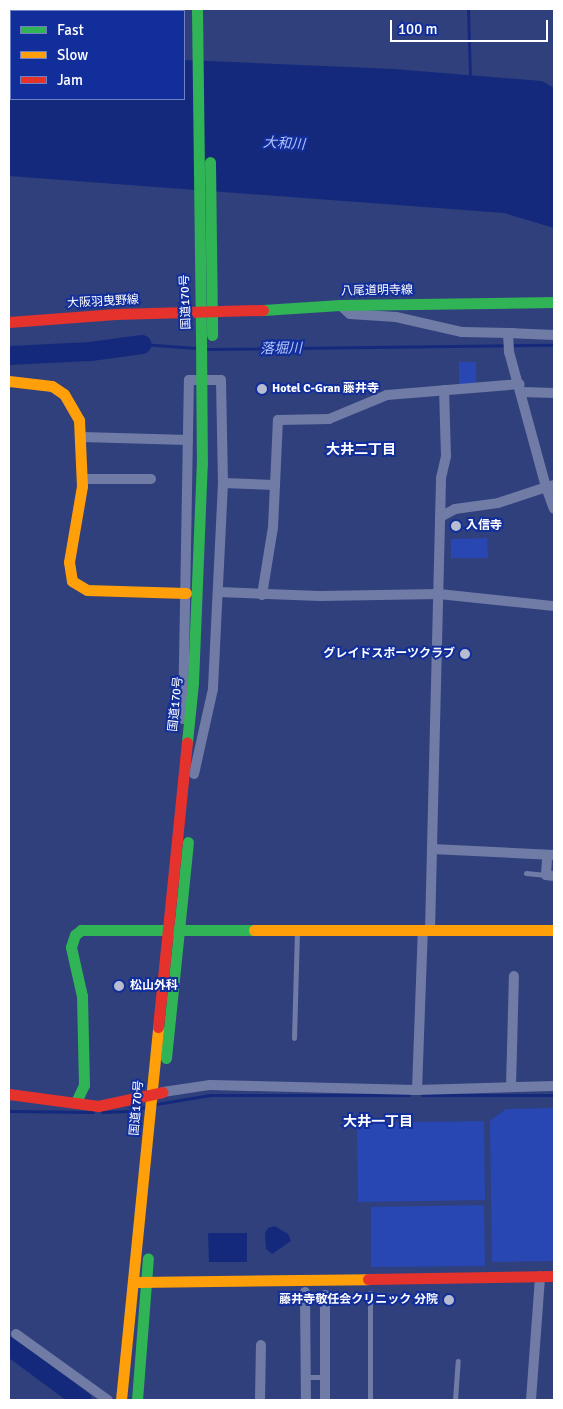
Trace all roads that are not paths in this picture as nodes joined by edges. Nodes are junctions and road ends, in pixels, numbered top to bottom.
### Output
1 (197, 9) edge
2 (207, 9) edge
3 (554, 302) edge
4 (340, 305) junction
5 (200, 313) junction
6 (213, 313) junction
7 (9, 322) edge
8 (554, 330) edge
9 (207, 335) junction
10 (554, 335) edge
11 (508, 340) junction
12 (9, 381) edge
13 (521, 388) junction
14 (444, 390) junction
15 (554, 393) edge
16 (82, 437) junction
17 (188, 440) junction
18 (208, 463) junction
19 (82, 479) junction
20 (151, 479) dead end
21 (223, 483) junction
22 (275, 485) junction
23 (550, 486) edge
24 (554, 510) edge
25 (440, 517) junction
26 (219, 592) junction
27 (186, 593) junction
28 (439, 594) junction
29 (262, 595) junction
30 (554, 606) edge
31 (185, 750) junction
32 (194, 774) junction
33 (432, 849) junction
34 (551, 858) edge
35 (526, 873) dead end
36 (550, 876) edge
37 (167, 928) junction
38 (180, 928) junction
39 (297, 929) junction
40 (426, 930) junction
41 (554, 930) edge
42 (514, 976) dead end
43 (294, 1038) dead end
44 (554, 1086) edge
45 (511, 1087) junction
46 (417, 1090) junction
47 (163, 1092) junction
48 (9, 1094) edge
49 (151, 1097) junction
50 (76, 1102) junction
51 (151, 1223) dead end
52 (150, 1243) dead end
53 (540, 1276) junction
54 (554, 1276) edge
55 (134, 1282) junction
56 (146, 1283) junction
57 (304, 1292) dead end
58 (370, 1293) dead end
59 (325, 1295) dead end
60 (16, 1334) dead end
61 (261, 1345) dead end
62 (458, 1361) dead end
63 (325, 1377) junction
64 (306, 1378) junction
65 (108, 1400) edge
66 (121, 1400) edge
67 (137, 1400) edge
68 (260, 1400) edge
69 (306, 1400) edge
70 (325, 1400) edge
71 (370, 1400) edge
72 (455, 1400) edge
73 (530, 1400) edge

1 - 5 main road, 国道170号
2 - 6 main road, 国道170号
3 - 4 main road, 八尾道明寺線
4 - 6 main road, 八尾道明寺線
4 - 11 street
5 - 6 main road, 八尾道明寺線
5 - 7 main road, 大阪羽曳野線
5 - 9 main road, 国道170号
6 - 9 main road, 国道170号
8 - 11 street
9 - 18 main road, 国道170号
10 - 11 street
11 - 13 street
12 - 16 main road
13 - 14 street
13 - 15 street
13 - 23 street
14 - 22 street
14 - 25 street
16 - 17 street
16 - 19 main road
17 - 21 street
17 - 27 street
18 - 31 main road, 国道170号
18 - 32 main road, 国道170号
19 - 20 street
19 - 27 main road
21 - 22 street
21 - 26 street
22 - 29 street
23 - 24 street
23 - 25 street
25 - 28 street
26 - 29 street
26 - 32 street
27 - 31 street
28 - 29 street
28 - 30 street
28 - 33 street
31 - 37 main road, 国道170号
32 - 38 main road, 国道170号
33 - 34 street
33 - 40 street
34 - 36 street
35 - 36 lane
37 - 38 main road
37 - 49 main road, 国道170号
37 - 50 main road
38 - 39 main road
38 - 47 main road, 国道170号
39 - 40 main road
39 - 43 lane
40 - 41 main road
40 - 46 street
42 - 45 street
44 - 45 street
45 - 46 street
46 - 47 street
47 - 49 main road
47 - 51 main road, 国道170号
48 - 50 main road
49 - 50 main road
49 - 55 main road, 国道170号
52 - 56 main road
53 - 54 main road
53 - 56 main road
53 - 73 street
55 - 56 main road
55 - 66 main road, 国道170号
56 - 67 main road
57 - 64 street
58 - 71 lane
59 - 63 street
60 - 65 street
61 - 68 street
62 - 72 lane
63 - 64 lane
63 - 70 street
64 - 69 street

